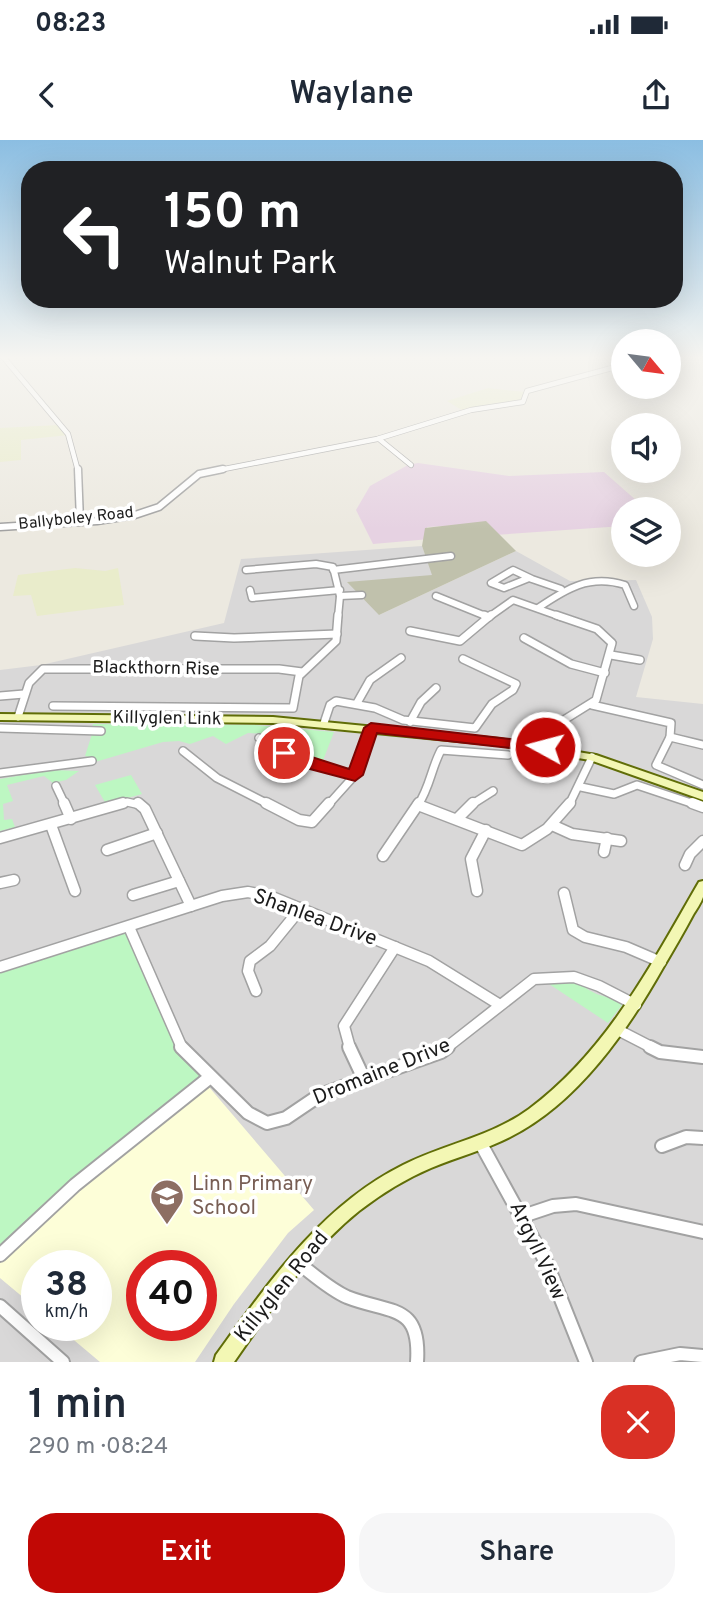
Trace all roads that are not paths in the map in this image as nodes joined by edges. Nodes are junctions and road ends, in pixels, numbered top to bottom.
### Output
1 (50, 415) edge
2 (455, 415) edge
3 (379, 439) junction
4 (411, 465) dead end
5 (80, 521) junction
6 (0, 527) edge
7 (452, 556) dead end
8 (254, 561) dead end
9 (255, 569) junction
10 (246, 570) dead end
11 (333, 570) junction
12 (532, 579) junction
13 (561, 589) junction
14 (250, 590) dead end
15 (340, 593) junction
16 (362, 595) dead end
17 (436, 596) dead end
18 (634, 606) dead end
19 (538, 608) junction
20 (489, 617) junction
21 (410, 631) dead end
22 (195, 636) dead end
23 (337, 636) junction
24 (524, 638) dead end
25 (611, 655) junction
26 (401, 658) dead end
27 (463, 659) dead end
28 (640, 660) dead end
29 (302, 672) junction
30 (605, 673) junction
31 (436, 688) dead end
32 (24, 694) junction
33 (0, 696) edge
34 (357, 704) junction
35 (592, 705) junction
36 (53, 706) dead end
37 (0, 717) edge
38 (18, 718) junction
39 (410, 722) junction
40 (324, 723) junction
41 (0, 728) edge
42 (371, 728) junction
43 (88, 729) junction
44 (101, 731) dead end
45 (670, 737) junction
46 (259, 738) dead end
47 (85, 739) dead end
48 (703, 745) edge
49 (545, 747) junction
50 (183, 751) dead end
51 (79, 752) dead end
52 (509, 755) dead end
53 (592, 757) junction
54 (92, 761) dead end
55 (80, 762) junction
56 (0, 773) edge
57 (355, 775) junction
58 (703, 785) edge
59 (56, 786) dead end
60 (581, 788) junction
61 (493, 791) dead end
62 (703, 796) edge
63 (418, 805) junction
64 (703, 807) edge
65 (71, 819) junction
66 (457, 819) junction
67 (51, 825) junction
68 (552, 825) junction
69 (486, 830) junction
70 (157, 833) junction
71 (0, 838) edge
72 (607, 838) junction
73 (621, 841) dead end
74 (703, 841) edge
75 (107, 850) dead end
76 (604, 852) dead end
77 (383, 856) dead end
78 (685, 865) dead end
79 (14, 880) dead end
80 (179, 881) junction
81 (0, 883) edge
82 (703, 885) edge
83 (75, 891) dead end
84 (477, 891) dead end
85 (564, 893) dead end
86 (133, 895) dead end
87 (191, 906) junction
88 (301, 908) junction
89 (129, 927) junction
90 (396, 947) junction
91 (661, 962) junction
92 (0, 967) edge
93 (256, 991) dead end
94 (500, 1005) junction
95 (636, 1005) junction
96 (618, 1030) junction
97 (703, 1057) edge
98 (209, 1078) junction
99 (364, 1079) junction
100 (703, 1138) edge
101 (481, 1144) junction
102 (662, 1146) dead end
103 (523, 1216) junction
104 (703, 1232) edge
105 (0, 1255) edge
106 (297, 1262) junction
107 (0, 1306) edge
108 (703, 1356) edge
109 (58, 1360) edge
110 (223, 1362) edge
111 (417, 1362) edge
112 (586, 1362) edge
113 (641, 1362) edge

1 - 5 street
2 - 3 street, Ballyboley Road
3 - 4 street
3 - 5 street, Ballyboley Road
5 - 6 street, Ballyboley Road
7 - 11 street
8 - 9 street
9 - 10 street
9 - 11 street
11 - 15 street
12 - 12 street
12 - 13 street
13 - 18 street
13 - 19 street
14 - 15 street
15 - 16 street
15 - 23 street
17 - 20 street
19 - 20 street
19 - 25 street
20 - 21 street
22 - 23 street
23 - 29 street
24 - 30 street
25 - 28 street
25 - 30 street
26 - 34 street
27 - 39 street
29 - 32 street, Blackthorn Rise
29 - 36 street
30 - 35 street
31 - 39 street
32 - 33 street
32 - 38 street, Blackthorn Rise
34 - 39 street
34 - 40 street
35 - 45 street
35 - 49 street
37 - 38 street, Killyglen Link
38 - 40 street, Killyglen Link
40 - 42 street, Killyglen Link
41 - 43 street
42 - 49 street, Killyglen Link
42 - 57 street
43 - 44 street
43 - 47 street
45 - 48 street
45 - 58 street
46 - 57 street
49 - 53 street, Killyglen Link
50 - 57 street
51 - 55 street
52 - 63 street
53 - 60 street
53 - 62 street, Killyglen Link
54 - 55 street
55 - 56 street
59 - 65 street
60 - 64 street
60 - 68 street
61 - 66 street
63 - 66 street
63 - 77 street
65 - 67 street
65 - 70 street
66 - 69 street
67 - 71 street
67 - 83 street
68 - 69 street
68 - 72 street
69 - 84 street
70 - 75 street
70 - 80 street
72 - 73 street
72 - 76 street
74 - 78 street
79 - 81 street
80 - 86 street
80 - 87 street
82 - 91 street, Killyglen Road
85 - 91 street
87 - 88 street, Shanlea Drive
87 - 89 street, Shanlea Drive
88 - 90 street, Shanlea Drive
88 - 93 street
89 - 92 street, Shanlea Drive
89 - 98 street, Dromaine Drive
90 - 94 street, Shanlea Drive
90 - 99 street
91 - 95 street, Killyglen Road
94 - 95 street, Dromaine Drive
94 - 99 street, Dromaine Drive
95 - 96 street, Killyglen Road
96 - 97 street
96 - 101 street, Killyglen Road
98 - 99 street, Dromaine Drive
98 - 105 street
100 - 102 street
101 - 103 street, Argyll View
101 - 106 street, Killyglen Road
103 - 104 street
103 - 112 street, Argyll View
106 - 110 street, Killyglen Road
106 - 111 street
107 - 109 street
108 - 113 street

